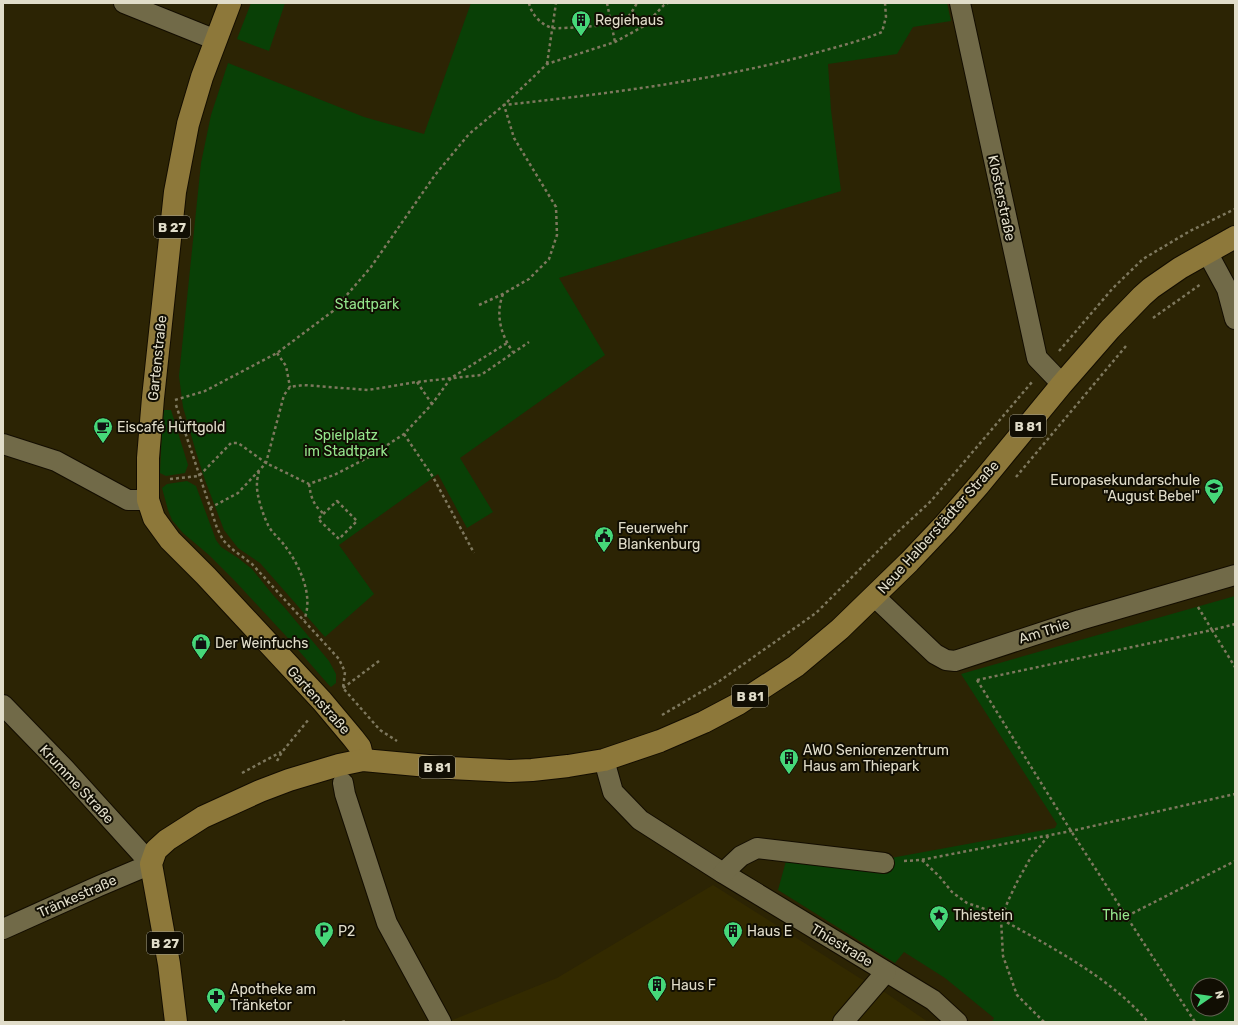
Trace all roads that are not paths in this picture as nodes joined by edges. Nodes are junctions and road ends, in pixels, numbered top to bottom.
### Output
1 (124, 3) edge
2 (230, 3) edge
3 (960, 3) edge
4 (216, 40) junction
5 (1235, 237) edge
6 (1207, 252) junction
7 (1235, 319) edge
8 (1062, 384) junction
9 (3, 444) edge
10 (148, 500) junction
11 (1235, 575) edge
12 (874, 596) junction
13 (3, 705) edge
14 (363, 760) junction
15 (604, 760) junction
16 (343, 783) dead end
17 (884, 863) road end
18 (151, 864) junction
19 (723, 872) junction
20 (3, 929) edge
21 (886, 972) junction
22 (176, 1022) edge
23 (441, 1022) edge
24 (843, 1022) edge
25 (957, 1022) edge

1 - 4 street
2 - 4 main road, Gartenstraße / B 27
3 - 8 street, Klosterstraße
4 - 10 main road, Gartenstraße / B 27
5 - 6 main road, Neue Halberstädter Straße / B 81
6 - 7 street
6 - 8 main road, Neue Halberstädter Straße / B 81
8 - 12 main road, Neue Halberstädter Straße / B 81
9 - 10 street
10 - 14 main road, Gartenstraße / B 27
11 - 12 street, Am Thie
12 - 15 main road, Neue Halberstädter Straße / B 81
13 - 18 street, Krumme Straße
14 - 15 main road, Neue Halberstädter Straße / B 81
14 - 18 main road, Neue Halberstädter Straße
15 - 19 street, Thiestraße
16 - 23 street
17 - 19 street
18 - 20 street, Tränkestraße
18 - 22 main road, B 27
19 - 21 street, Thiestraße
21 - 24 street
21 - 25 street, Thiestraße

